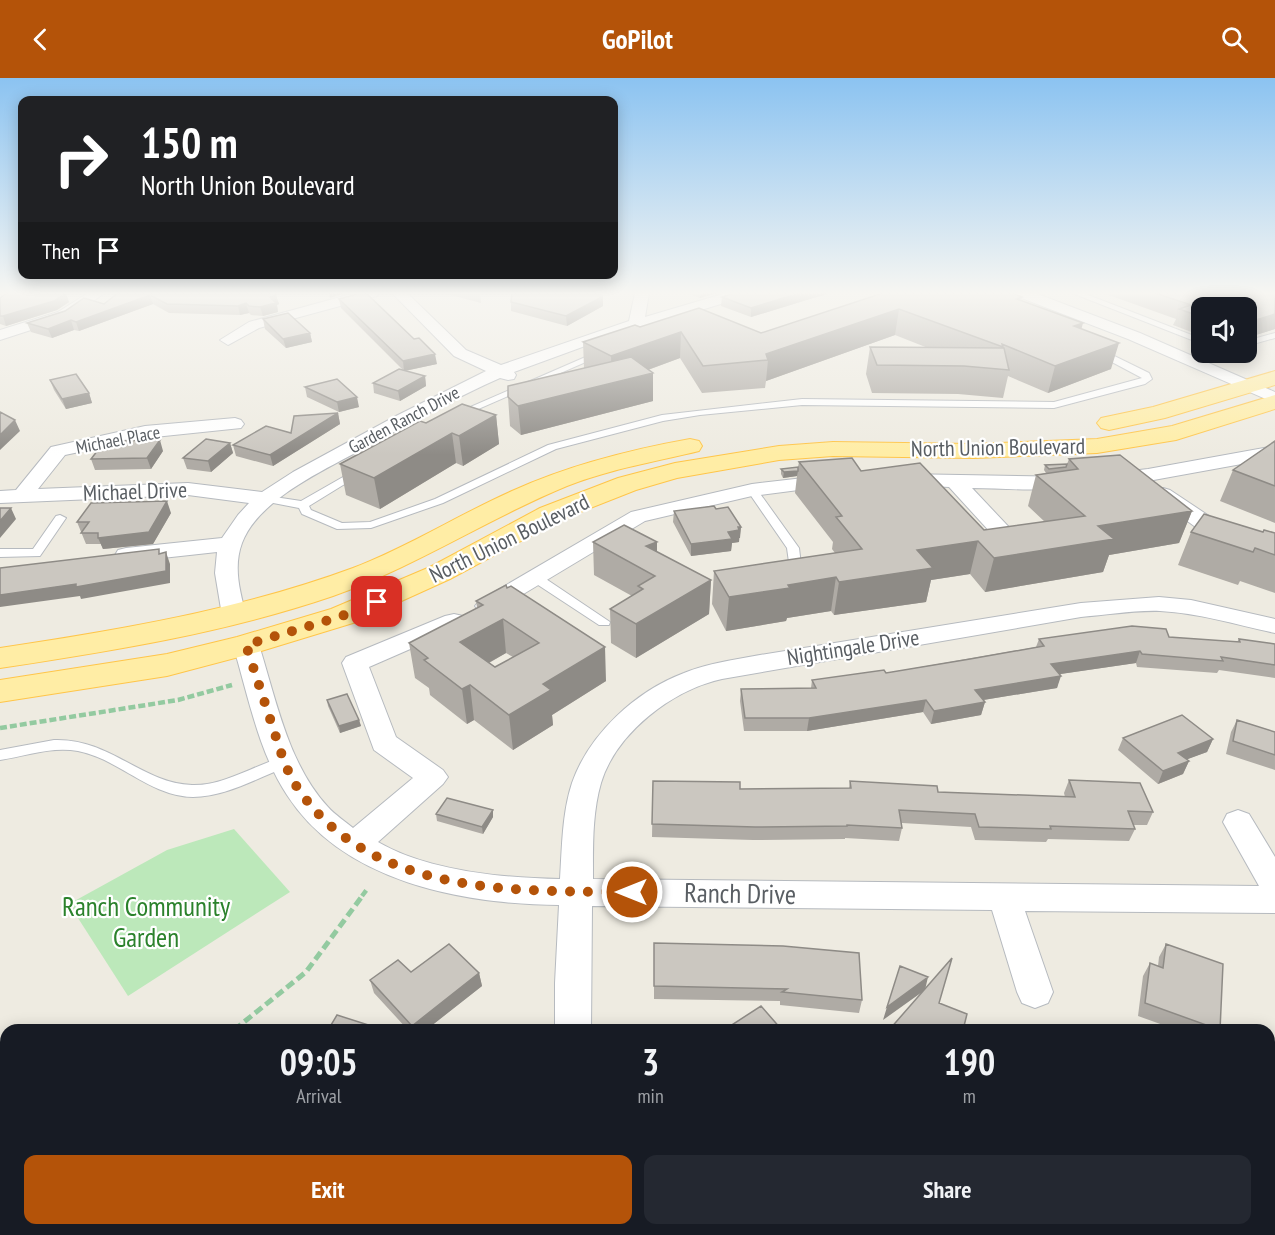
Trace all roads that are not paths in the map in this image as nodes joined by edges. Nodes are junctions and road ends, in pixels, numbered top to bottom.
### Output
1 (454, 347) edge
2 (572, 347) edge
3 (1087, 347) edge
4 (1159, 347) edge
5 (612, 351) edge
6 (500, 372) junction
7 (1275, 378) edge
8 (527, 384) junction
9 (1248, 386) junction
10 (1275, 400) edge
11 (443, 423) edge
12 (236, 424) dead end
13 (1275, 452) edge
14 (363, 469) edge
15 (1138, 476) junction
16 (847, 480) edge
17 (878, 480) edge
18 (954, 481) junction
19 (752, 490) junction
20 (23, 495) junction
21 (0, 497) edge
22 (268, 499) junction
23 (303, 505) junction
24 (60, 518) dead end
25 (1010, 540) edge
26 (230, 544) junction
27 (1275, 549) edge
28 (0, 553) edge
29 (99, 558) edge
30 (39, 561) junction
31 (772, 569) edge
32 (0, 570) edge
33 (536, 578) junction
34 (234, 615) junction
35 (604, 622) dead end
36 (1275, 626) edge
37 (246, 645) junction
38 (0, 658) edge
39 (0, 692) edge
40 (0, 755) edge
41 (284, 762) junction
42 (1238, 822) dead end
43 (355, 844) junction
44 (1275, 885) edge
45 (576, 893) junction
46 (1005, 899) junction
47 (1275, 900) edge
48 (1035, 992) dead end
49 (573, 1024) edge

1 - 6 street
2 - 6 street, Garden Ranch Drive
3 - 23 lane
4 - 9 street
5 - 8 lane
6 - 8 street
6 - 22 street, Garden Ranch Drive
7 - 9 main road, North Union Boulevard
8 - 11 lane
9 - 10 street
9 - 34 main road, North Union Boulevard
10 - 37 main road, North Union Boulevard
12 - 20 street, Michael Place
13 - 15 street
14 - 23 lane
15 - 18 street
15 - 27 street
16 - 19 street
17 - 18 street
18 - 25 street
19 - 31 lane
19 - 33 street
20 - 21 street, Michael Drive
20 - 22 street, Michael Drive
22 - 23 lane
22 - 26 street, Garden Ranch Drive
24 - 30 lane
26 - 29 street
26 - 34 street, Garden Ranch Drive
28 - 30 lane
30 - 32 street
33 - 35 lane
33 - 43 street
34 - 38 main road, North Union Boulevard
36 - 45 street, Nightingale Drive
37 - 39 main road, North Union Boulevard
37 - 41 street, Ranch Drive
40 - 41 lane
41 - 43 street, Ranch Drive
42 - 44 street
43 - 45 street, Ranch Drive
45 - 46 street, Ranch Drive
45 - 49 street, Nightingale Drive
46 - 47 street, Ranch Drive
46 - 48 street

